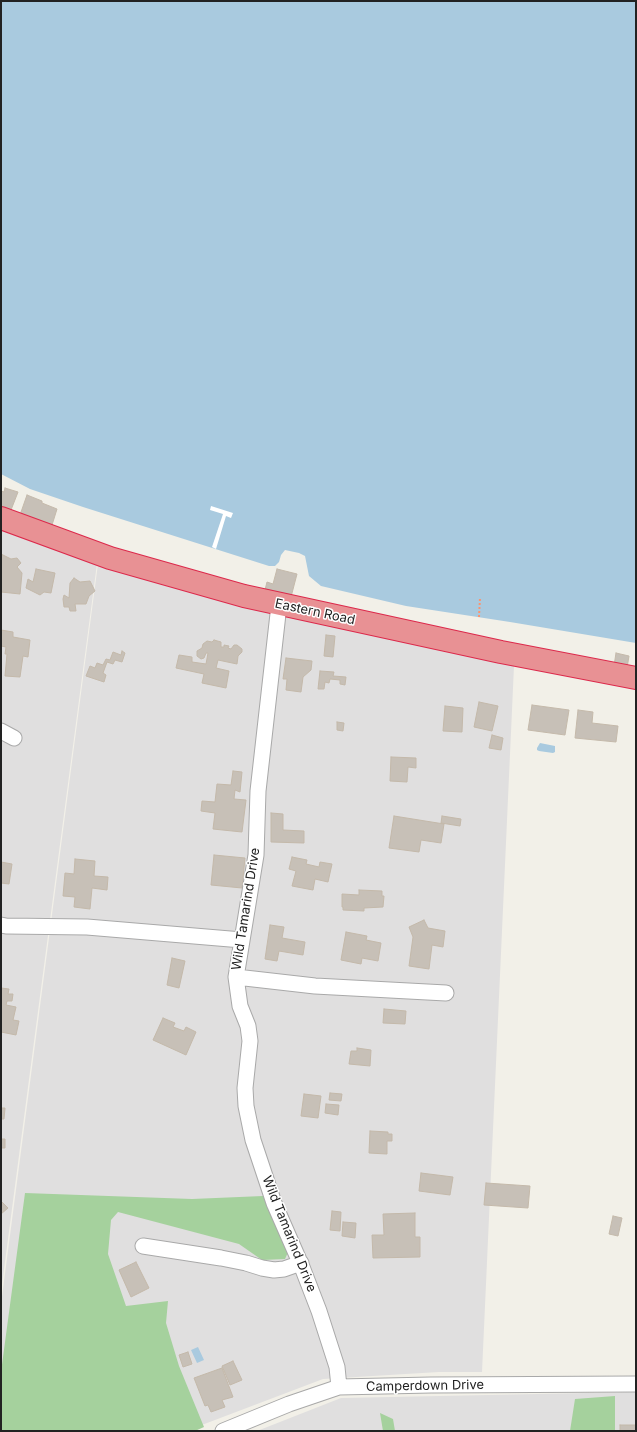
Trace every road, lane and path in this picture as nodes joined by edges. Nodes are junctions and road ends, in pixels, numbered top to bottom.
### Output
1 (1, 518) edge
2 (480, 598) dead end
3 (279, 605) junction
4 (479, 617) dead end
5 (636, 678) edge
6 (1, 925) edge
7 (242, 940) junction
8 (236, 977) junction
9 (446, 993) dead end
10 (144, 1246) dead end
11 (301, 1263) junction
12 (636, 1384) edge
13 (339, 1387) junction
14 (223, 1431) edge

1 - 3 highway, Eastern Road
2 - 4 path
3 - 5 highway, Eastern Road
3 - 7 street, Wild Tamarind Drive
6 - 7 street
7 - 8 street, Wild Tamarind Drive
8 - 9 street
8 - 11 street, Wild Tamarind Drive
10 - 11 street
11 - 13 street, Wild Tamarind Drive
12 - 13 street, Camperdown Drive
13 - 14 street, Camperdown Drive

